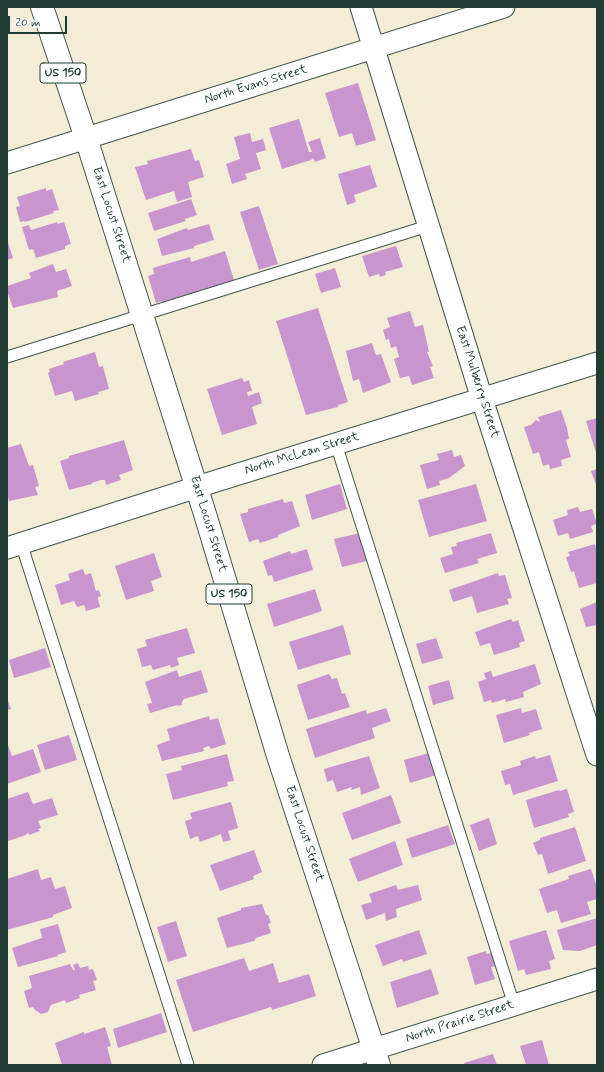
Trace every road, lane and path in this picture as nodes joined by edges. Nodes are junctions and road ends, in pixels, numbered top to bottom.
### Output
1 (42, 7) edge
2 (361, 7) edge
3 (504, 7) edge
4 (373, 48) junction
5 (86, 138) junction
6 (7, 163) edge
7 (428, 226) junction
8 (142, 315) junction
9 (7, 357) edge
10 (597, 363) edge
11 (482, 399) junction
12 (336, 444) junction
13 (196, 487) junction
14 (14, 546) edge
15 (597, 755) edge
16 (597, 979) edge
17 (514, 1005) junction
18 (377, 1057) edge
19 (188, 1065) edge
20 (323, 1065) edge

1 - 5 main road, East Locust Street / US 150
2 - 4 street, East Mulberry Street
3 - 4 street, North Evans Street
4 - 5 street, North Evans Street
4 - 7 street, East Mulberry Street
5 - 6 street, North Evans Street
5 - 8 main road, East Locust Street / US 150
7 - 8 lane
7 - 11 street, East Mulberry Street
8 - 9 lane
8 - 13 main road, East Locust Street / US 150
10 - 11 street, North McLean Street
11 - 12 street, North McLean Street
11 - 15 street, East Mulberry Street
12 - 13 street, North McLean Street
12 - 17 lane
13 - 14 street, North McLean Street
13 - 18 main road, East Locust Street / US 150
14 - 19 lane
16 - 17 street, North Prairie Street
17 - 18 street, North Prairie Street
18 - 20 street, North Prairie Street

